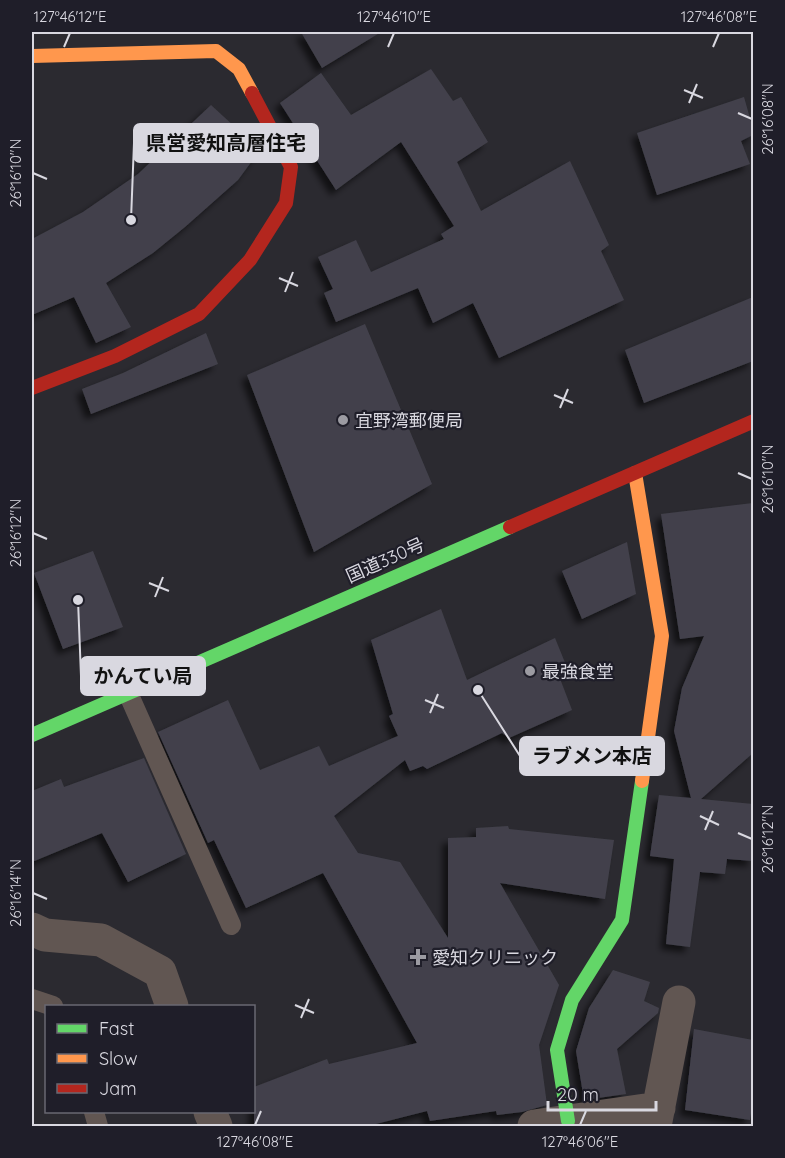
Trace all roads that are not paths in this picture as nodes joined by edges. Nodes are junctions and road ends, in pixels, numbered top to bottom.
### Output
1 (32, 56) edge
2 (32, 388) edge
3 (753, 421) edge
4 (635, 473) junction
5 (128, 693) junction
6 (32, 735) edge
7 (231, 924) dead end
8 (32, 929) edge
9 (32, 999) edge
10 (679, 1002) dead end
11 (50, 1005) edge
12 (172, 1005) edge
13 (657, 1117) edge
14 (568, 1121) junction
15 (534, 1126) edge

1 - 2 main road
3 - 4 main road, 国道330号
4 - 5 main road, 国道330号
4 - 14 main road
5 - 6 main road, 国道330号
5 - 7 lane
8 - 12 street
9 - 11 lane
10 - 13 street
13 - 14 street
14 - 15 street

